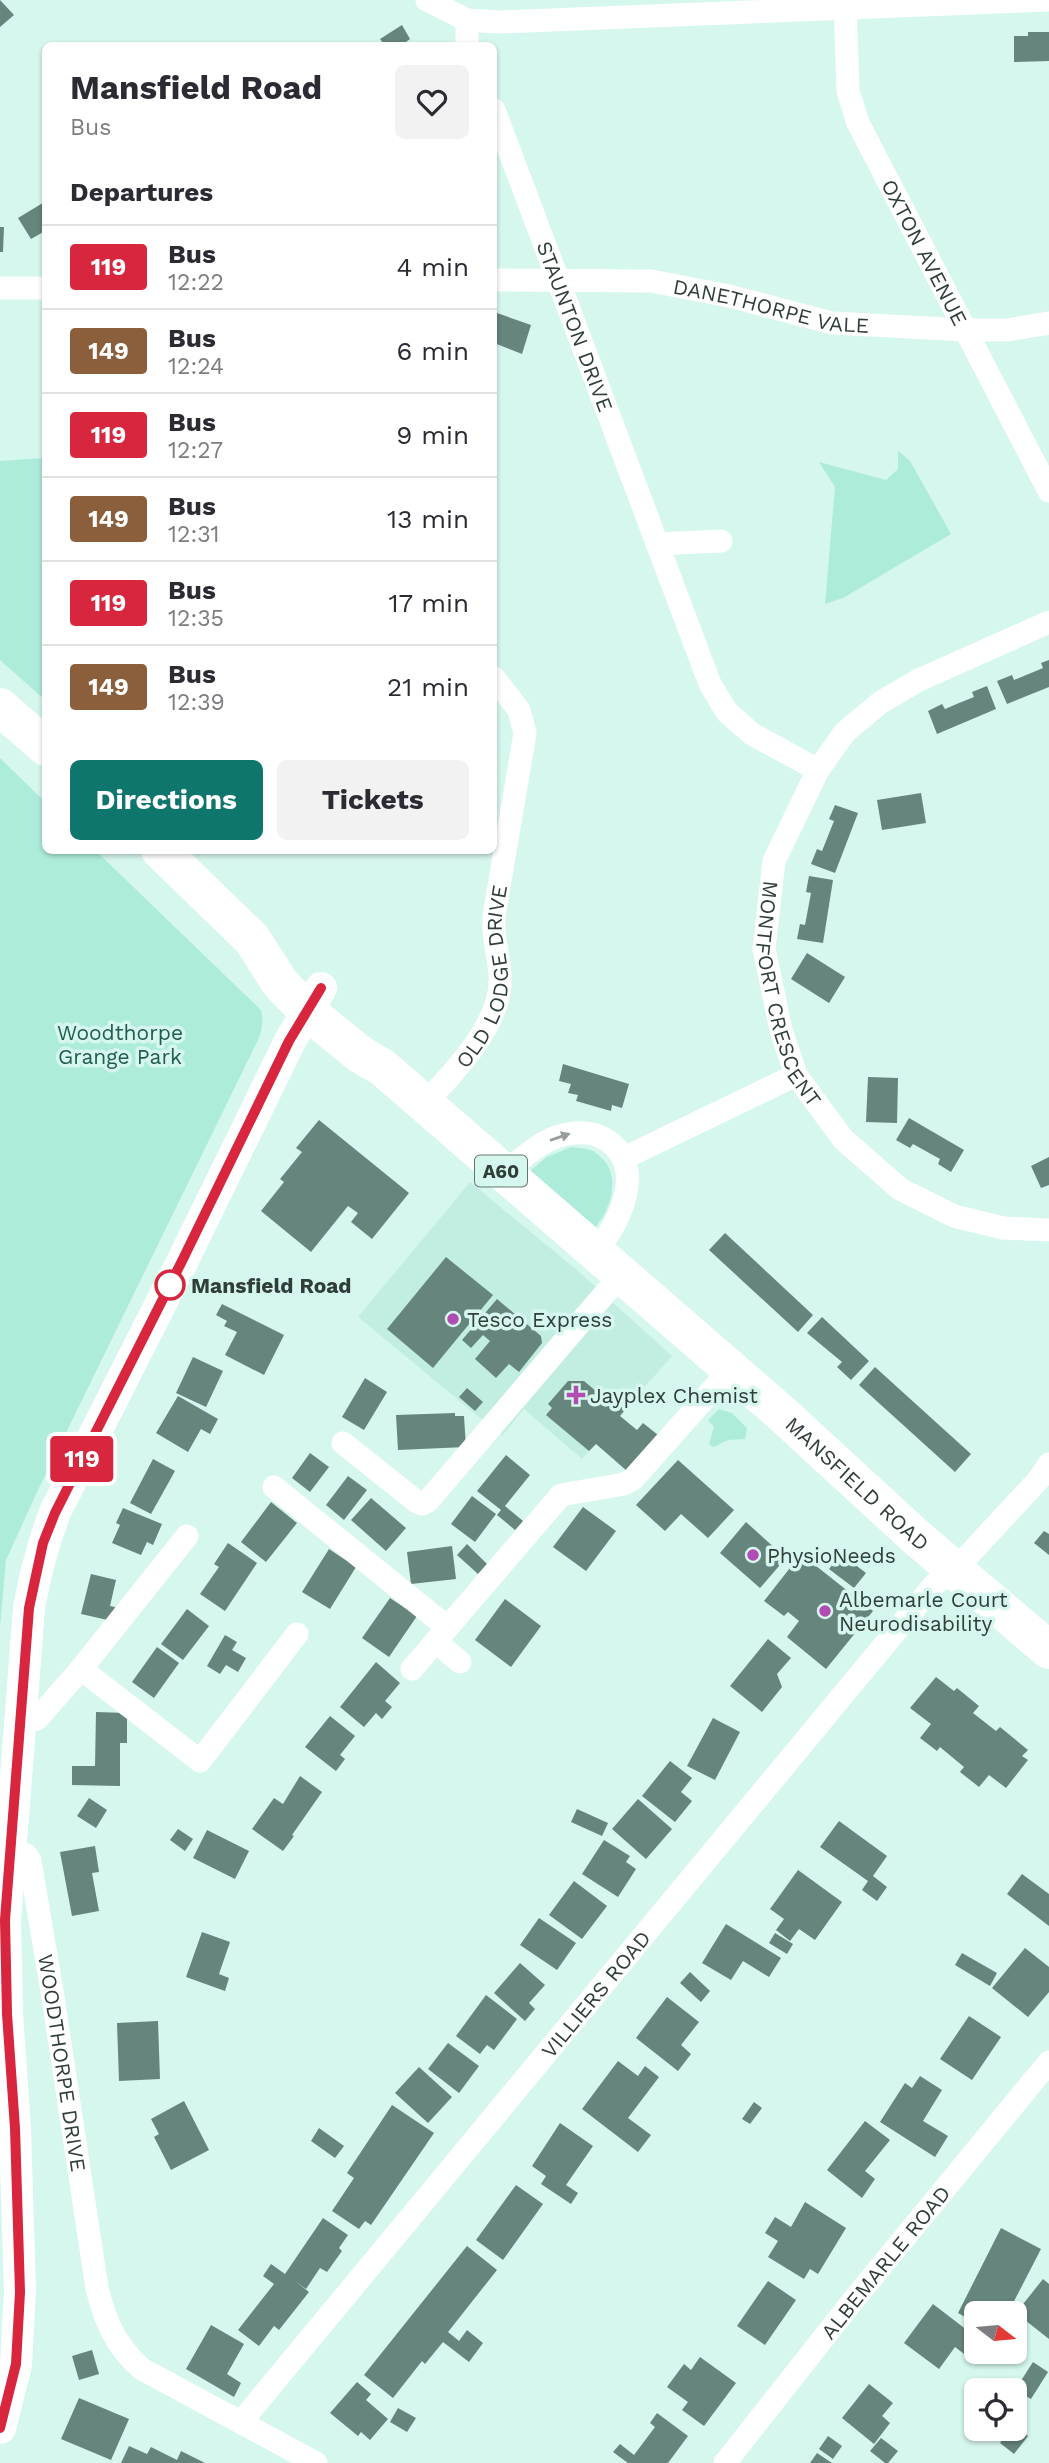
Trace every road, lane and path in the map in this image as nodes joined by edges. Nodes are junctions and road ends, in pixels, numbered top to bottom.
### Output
1 (427, 0) edge
2 (1049, 0) edge
3 (845, 4) edge
4 (467, 20) junction
5 (467, 42) edge
6 (497, 118) edge
7 (497, 279) edge
8 (558, 279) junction
9 (42, 287) edge
10 (0, 288) edge
11 (1049, 323) edge
12 (966, 330) junction
13 (1049, 491) edge
14 (721, 541) dead end
15 (657, 544) junction
16 (1049, 622) edge
17 (497, 682) edge
18 (0, 707) edge
19 (42, 744) edge
20 (818, 770) junction
21 (164, 854) edge
22 (314, 1000) junction
23 (796, 1075) junction
24 (424, 1104) junction
25 (624, 1158) junction
26 (503, 1173) junction
27 (1049, 1230) edge
28 (607, 1264) junction
29 (730, 1370) junction
30 (343, 1443) dead end
31 (1049, 1464) edge
32 (275, 1487) dead end
33 (187, 1536) dead end
34 (954, 1569) junction
35 (296, 1634) dead end
36 (442, 1634) junction
37 (1049, 1650) edge
38 (460, 1662) dead end
39 (81, 1669) junction
40 (412, 1670) dead end
41 (22, 1721) junction
42 (10, 1852) junction
43 (1049, 2062) edge
44 (241, 2422) junction
45 (0, 2428) edge
46 (316, 2463) edge
47 (725, 2463) edge

1 - 4 street
2 - 3 street
3 - 4 street
3 - 12 street, OXTON AVENUE
4 - 5 street
6 - 8 street, STAUNTON DRIVE
7 - 8 street, DANETHORPE VALE
8 - 12 street, DANETHORPE VALE
8 - 15 street, STAUNTON DRIVE
9 - 10 street
11 - 12 street, DANETHORPE VALE
12 - 13 street, OXTON AVENUE
14 - 15 street
15 - 20 street, STAUNTON DRIVE
16 - 20 street, MONTFORT CRESCENT
17 - 24 street, OLD LODGE DRIVE
18 - 19 highway
20 - 23 street, MONTFORT CRESCENT
21 - 22 highway, MANSFIELD ROAD / A60
22 - 24 highway, MANSFIELD ROAD / A60
22 - 41 street, WOODTHORPE DRIVE
23 - 25 street
23 - 27 street, MONTFORT CRESCENT
24 - 26 highway, MANSFIELD ROAD / A60
26 -> 25 street
25 - 28 street
26 - 28 highway, MANSFIELD ROAD / A60
28 - 29 highway, MANSFIELD ROAD / A60
28 - 30 street
29 - 34 highway, MANSFIELD ROAD / A60
29 - 36 street
31 - 34 street, VILLIERS ROAD
32 - 36 street
33 - 39 street
34 - 37 highway, MANSFIELD ROAD / A60
34 - 44 street, VILLIERS ROAD
35 - 39 street
36 - 38 street
36 - 40 street
39 - 41 street
41 - 42 street, WOODTHORPE DRIVE
42 - 44 street, WOODTHORPE DRIVE
42 - 45 street, WOODTHORPE DRIVE
43 - 47 street, ALBEMARLE ROAD
44 - 46 street

